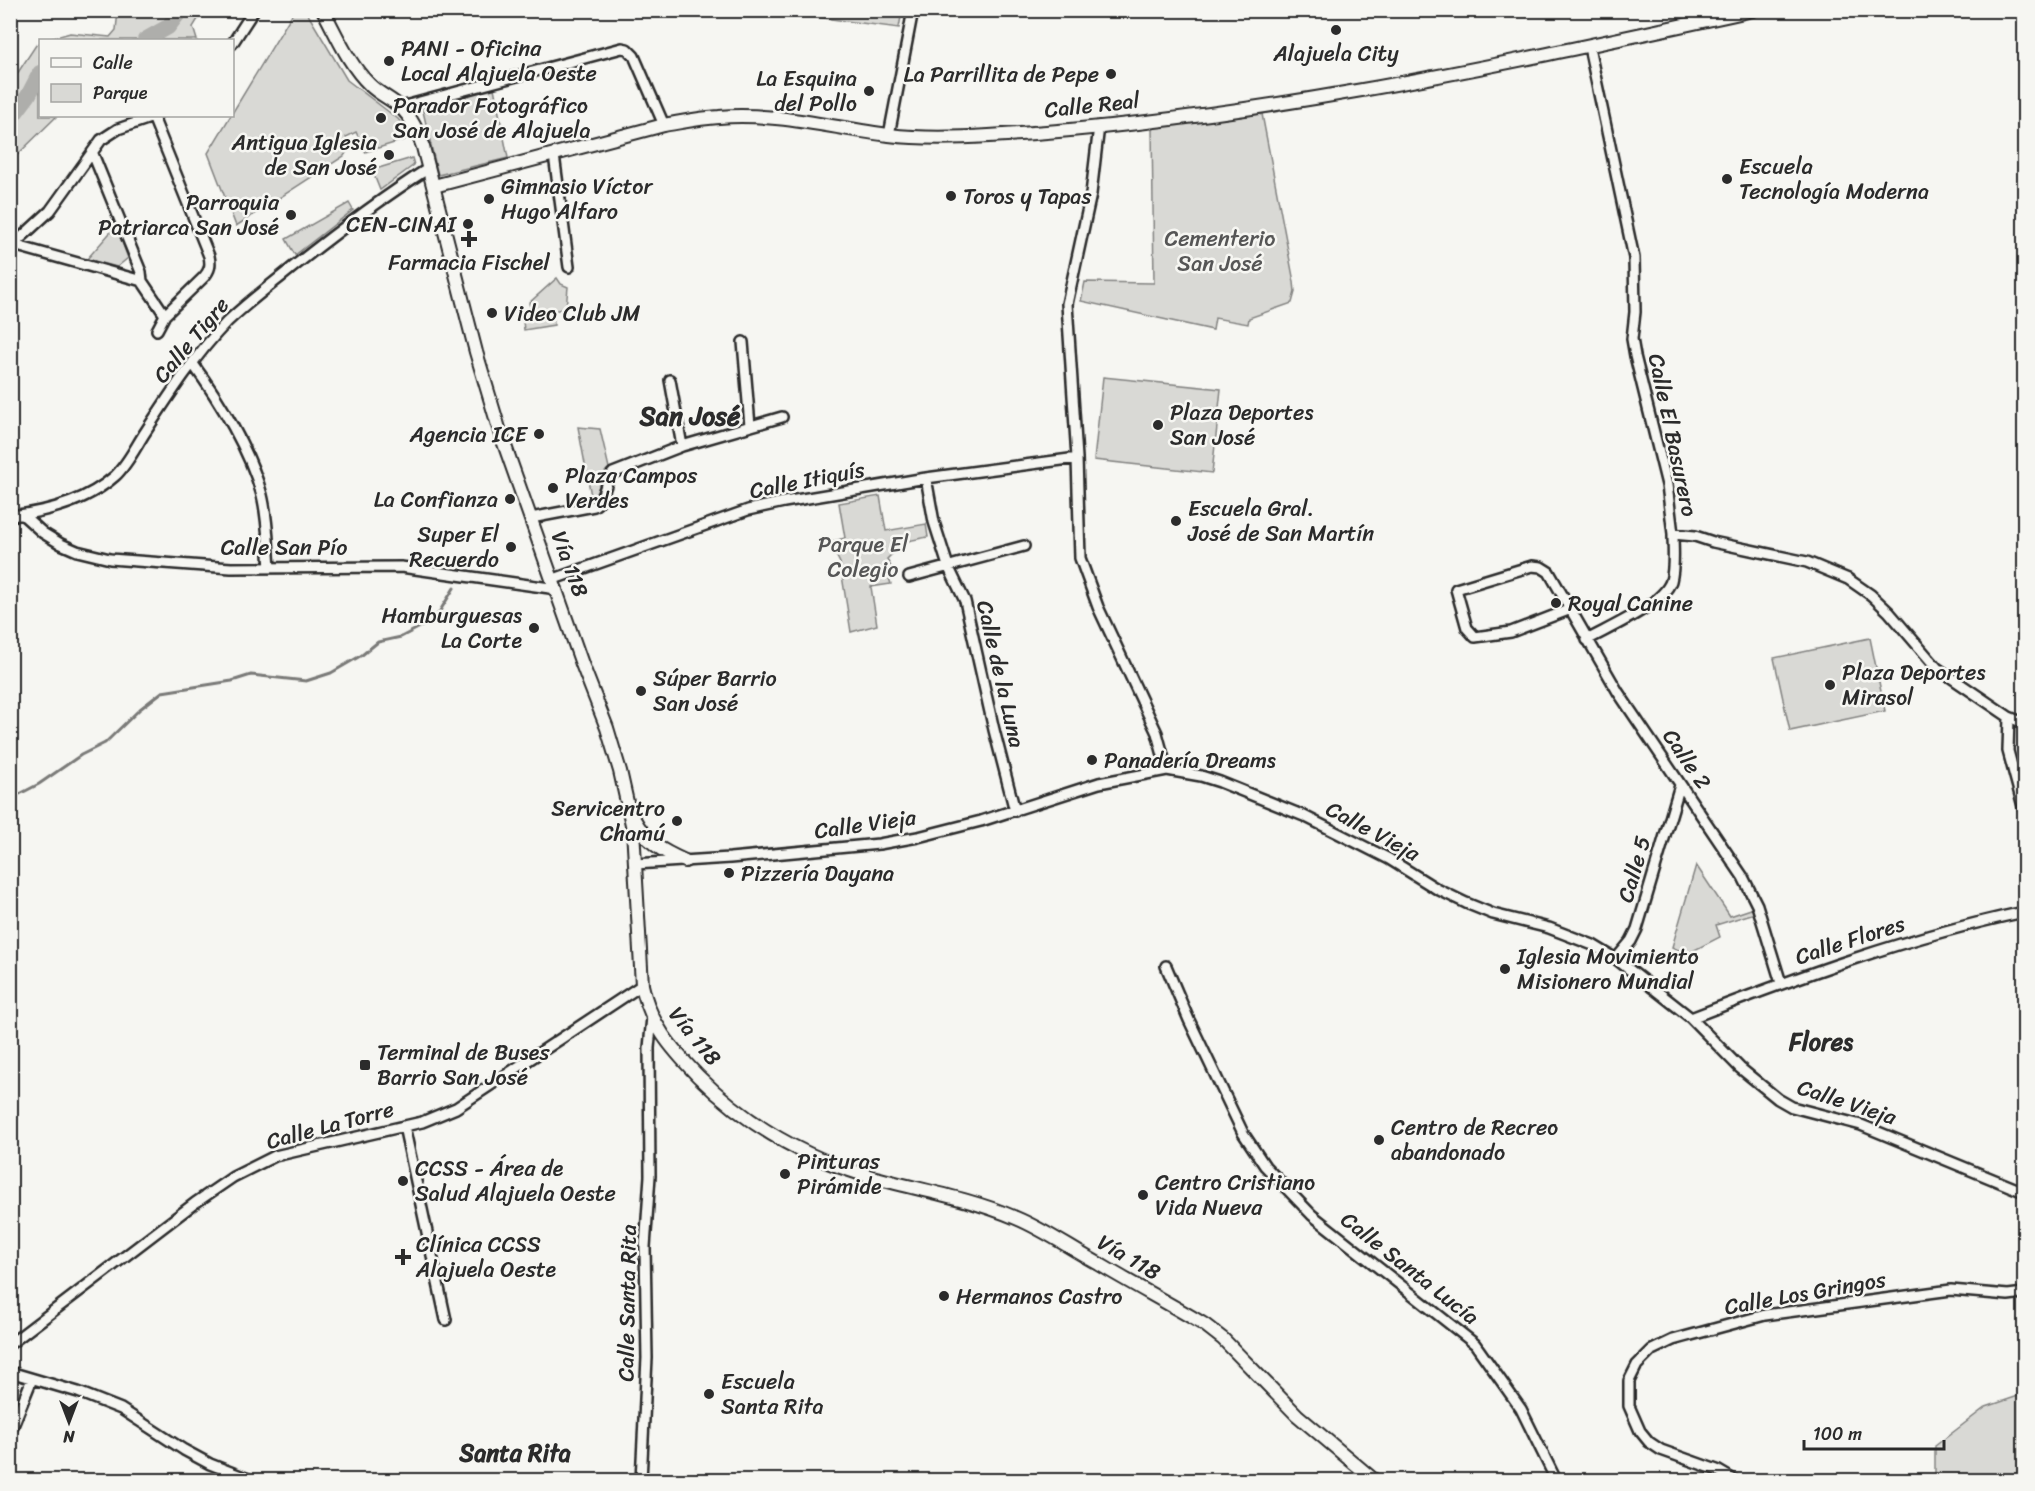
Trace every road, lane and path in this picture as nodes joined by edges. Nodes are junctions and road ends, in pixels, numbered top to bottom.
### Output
1 (254, 10) edge
2 (323, 10) edge
3 (914, 10) edge
4 (1754, 10) edge
5 (234, 41) edge
6 (1589, 47) junction
7 (401, 107) junction
8 (152, 117) edge
9 (155, 117) edge
10 (664, 125) junction
11 (1099, 126) junction
12 (889, 135) junction
13 (93, 154) junction
14 (554, 155) junction
15 (429, 168) junction
16 (434, 186) junction
17 (12, 245) edge
18 (569, 267) dead end
19 (142, 281) junction
20 (165, 315) junction
21 (156, 330) dead end
22 (743, 342) dead end
23 (193, 364) junction
24 (670, 380) dead end
25 (782, 417) dead end
26 (750, 426) junction
27 (682, 446) junction
28 (1077, 458) junction
29 (926, 478) junction
30 (23, 515) junction
31 (10, 516) edge
32 (531, 518) junction
33 (1674, 534) junction
34 (1024, 546) dead end
35 (948, 566) junction
36 (270, 568) junction
37 (909, 577) dead end
38 (556, 584) junction
39 (1571, 609) junction
40 (1587, 640) junction
41 (2009, 717) junction
42 (2025, 723) edge
43 (1167, 770) junction
44 (1680, 784) junction
45 (2025, 810) edge
46 (1015, 811) junction
47 (631, 814) junction
48 (685, 861) junction
49 (635, 864) junction
50 (2025, 912) edge
51 (1616, 958) junction
52 (1166, 966) dead end
53 (1781, 983) junction
54 (642, 985) junction
55 (652, 1017) junction
56 (1691, 1018) junction
57 (404, 1126) junction
58 (2025, 1192) edge
59 (2025, 1293) edge
60 (446, 1320) dead end
61 (10, 1344) edge
62 (10, 1372) edge
63 (32, 1379) junction
64 (10, 1433) edge
65 (251, 1480) edge
66 (641, 1480) edge
67 (1374, 1480) edge
68 (1556, 1480) edge
69 (1734, 1480) edge

1 - 5 street
2 - 7 main road
3 - 12 street
4 - 6 main road, Calle Real
6 - 11 main road, Calle Real
6 - 33 street, Calle El Basurero
7 - 10 street
7 - 15 main road, Vía 118
8 - 13 street
9 - 20 street
10 - 12 main road, Calle Real
10 - 14 main road, Calle Real
11 - 12 main road, Calle Real
11 - 28 street
13 - 17 street
13 - 19 street
14 - 16 main road, Calle Real
14 - 18 street
15 - 16 main road, Vía 118
15 - 23 street, Calle Tigre
16 - 32 main road, Vía 118
17 - 19 street
19 - 20 street
20 - 21 street
22 - 26 street
23 - 30 street, Calle Tigre
23 - 36 street
24 - 27 street
25 - 26 street
26 - 27 street
27 - 32 street
28 - 29 street, Calle Itiquís
28 - 43 street
29 - 35 street, Calle de la Luna
29 - 38 street, Calle Itiquís
30 - 31 street, Calle Tigre
30 - 36 street, Calle San Pío
32 - 38 main road, Vía 118
33 - 40 street
33 - 41 street, Calle El Basurero
34 - 35 street
35 - 37 street
35 - 46 street, Calle de la Luna
36 - 38 street, Calle San Pío
38 - 47 main road, Vía 118
39 - 39 street, Calle 2
39 - 40 street, Calle 2
40 - 44 street, Calle 2
41 - 42 street, Calle El Basurero
41 - 45 street
43 - 46 street, Calle Vieja
43 - 51 street, Calle Vieja
44 - 51 street, Calle 5
44 - 53 street, Calle 2
46 - 48 street, Calle Vieja
47 - 48 main road
47 - 49 main road, Vía 118
48 - 49 street, Calle Vieja
49 - 54 main road, Vía 118
50 - 53 street, Calle Flores
51 - 56 street, Calle Vieja
52 - 68 street, Calle Santa Lucía
53 - 56 street, Calle Flores
54 - 55 main road, Vía 118
54 - 57 street, Calle La Torre
55 - 66 street, Calle Santa Rita
55 - 67 main road, Vía 118
56 - 58 street, Calle Vieja
57 - 60 street
57 - 61 street, Calle La Torre
59 - 69 street, Calle Los Gringos
62 - 63 street
63 - 64 street
63 - 65 street

